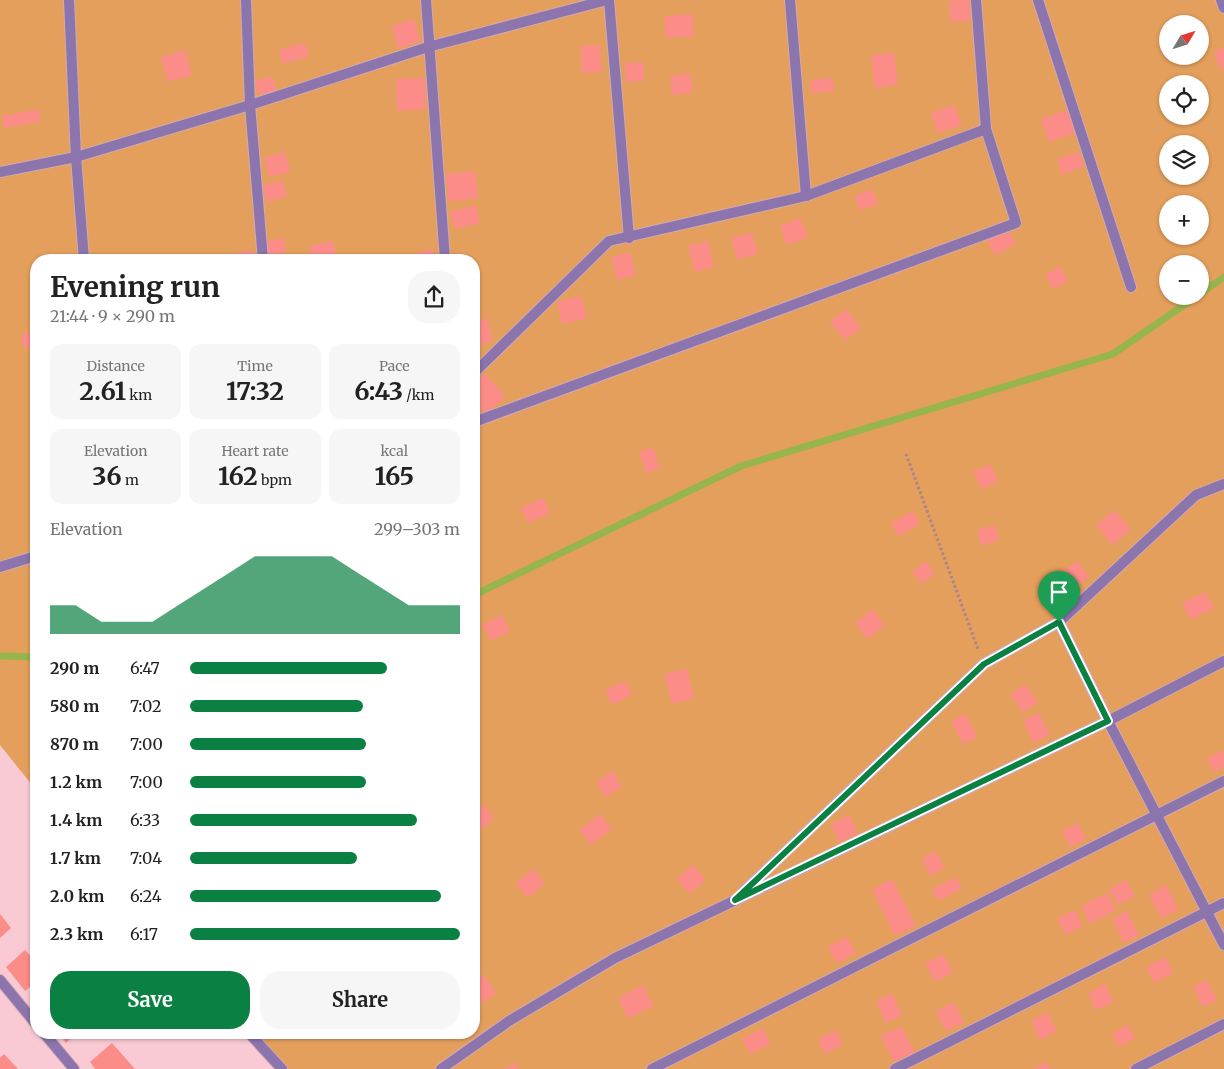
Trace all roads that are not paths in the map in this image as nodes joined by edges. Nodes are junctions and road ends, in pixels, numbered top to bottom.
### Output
1 (69, 0) edge
2 (246, 0) edge
3 (426, 0) edge
4 (608, 0) edge
5 (790, 0) edge
6 (976, 0) edge
7 (1038, 0) edge
8 (1222, 0) edge
9 (1224, 8) edge
10 (428, 47) junction
11 (250, 105) junction
12 (986, 129) junction
13 (76, 157) junction
14 (0, 172) edge
15 (806, 196) junction
16 (629, 238) junction
17 (84, 254) edge
18 (263, 254) edge
19 (445, 254) edge
20 (1131, 287) dead end
21 (480, 367) edge
22 (480, 420) edge
23 (1224, 484) edge
24 (30, 558) edge
25 (0, 567) edge
26 (1059, 622) junction
27 (1224, 661) edge
28 (1108, 721) junction
29 (1224, 781) edge
30 (1156, 816) junction
31 (735, 900) junction
32 (1224, 903) edge
33 (1207, 912) junction
34 (1224, 945) edge
35 (0, 980) edge
36 (30, 1017) edge
37 (1224, 1024) edge
38 (49, 1039) edge
39 (254, 1039) edge
40 (74, 1069) edge
41 (282, 1069) edge
42 (442, 1069) edge
43 (652, 1069) edge
44 (895, 1069) edge
45 (1136, 1069) edge

1 - 13 street
2 - 11 street
3 - 10 street
4 - 10 street
4 - 16 street
5 - 15 street
6 - 12 street
7 - 20 street
8 - 9 street
10 - 11 street
10 - 19 street
11 - 13 street
11 - 18 street
12 - 15 street
12 - 22 street
13 - 14 street
13 - 17 street
15 - 16 street
16 - 21 street
23 - 26 street
24 - 25 street
26 - 28 street
26 - 31 street
27 - 28 street
28 - 30 street
28 - 31 street
29 - 30 street
30 - 33 street
30 - 43 street
31 - 42 street
32 - 33 street
33 - 34 street
33 - 44 street
35 - 36 street
37 - 45 street
38 - 40 street
39 - 41 street

